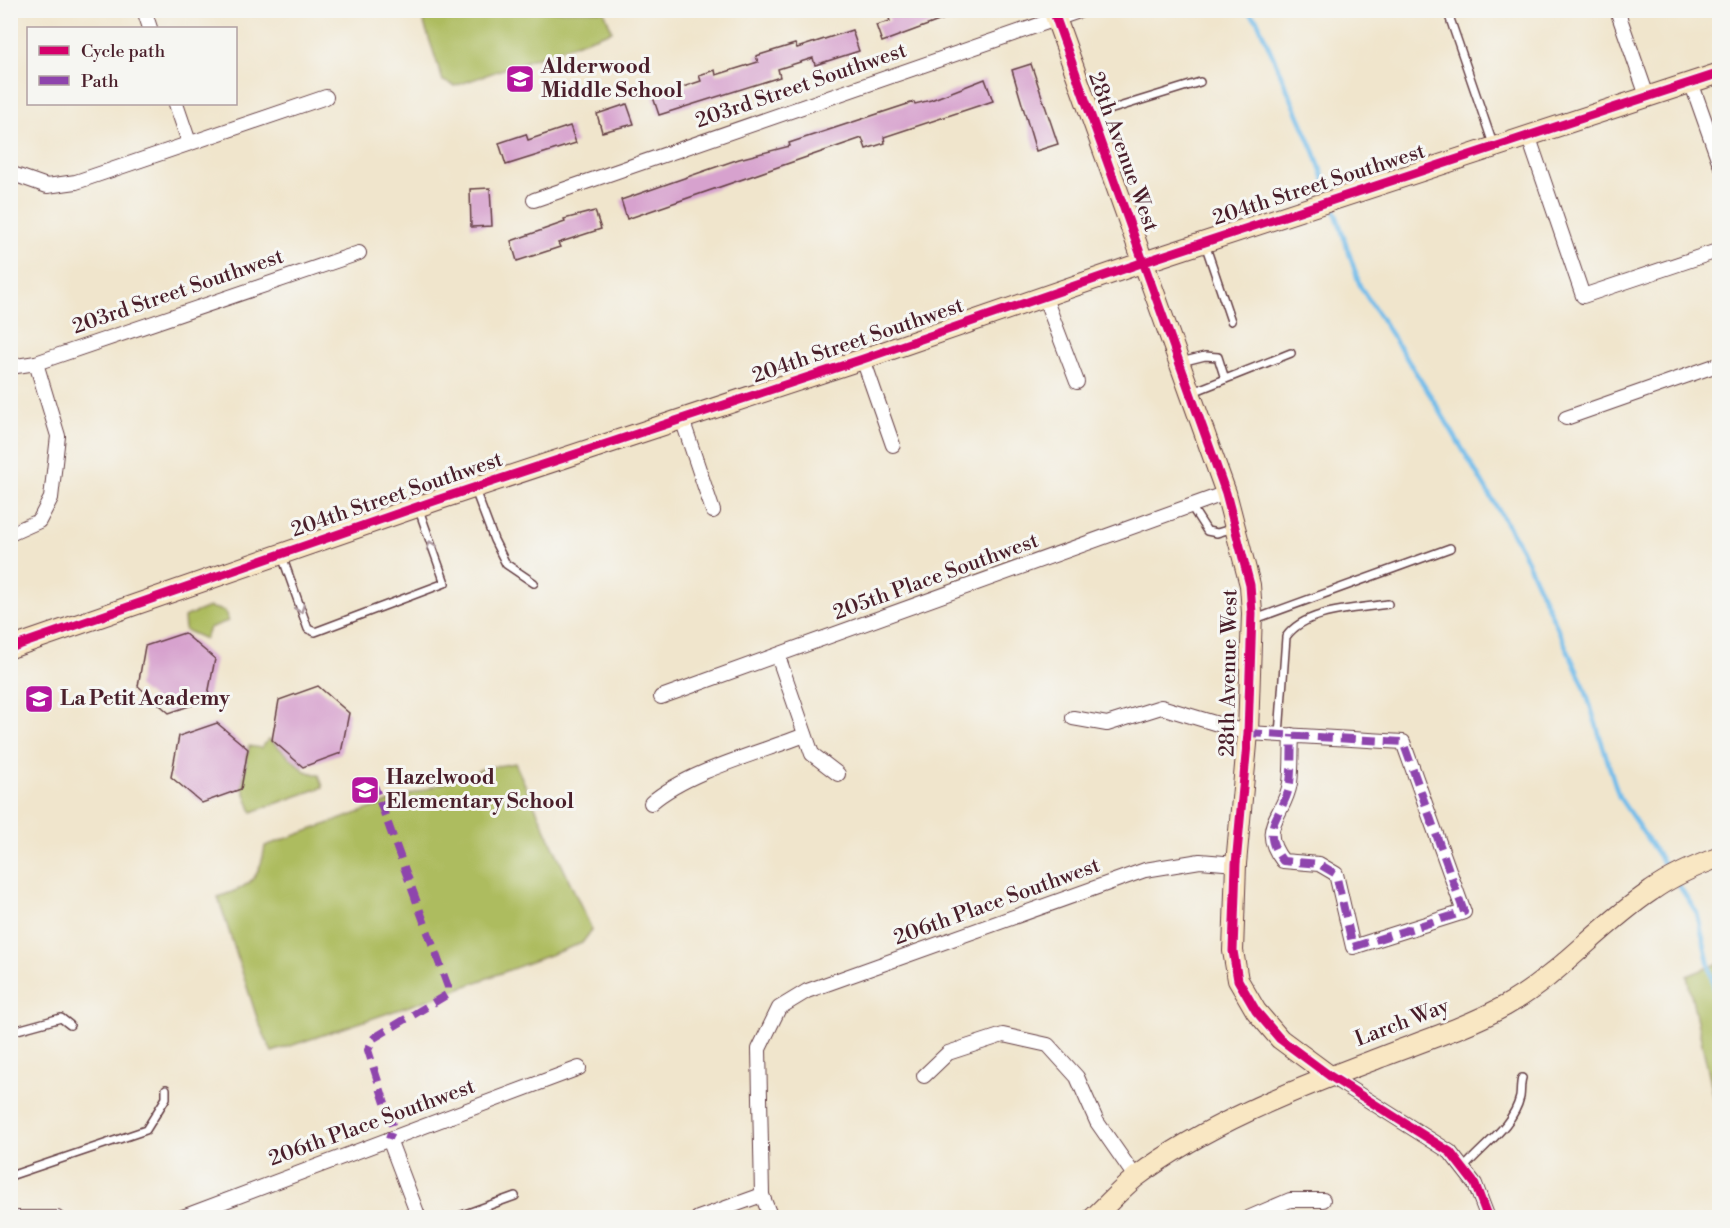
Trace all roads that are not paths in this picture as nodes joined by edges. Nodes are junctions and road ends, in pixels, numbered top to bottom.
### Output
1 (144, 10) edge
2 (1082, 10) edge
3 (1447, 10) edge
4 (1617, 10) edge
5 (1054, 15) edge
6 (150, 27) edge
7 (1719, 73) edge
8 (1200, 82) dead end
9 (1690, 82) junction
10 (1647, 96) junction
11 (326, 97) dead end
12 (176, 105) edge
13 (1091, 116) junction
14 (1528, 135) junction
15 (189, 142) junction
16 (1494, 147) junction
17 (1719, 164) edge
18 (10, 173) edge
19 (534, 200) dead end
20 (1204, 242) junction
21 (1719, 250) edge
22 (359, 253) dead end
23 (1144, 262) junction
24 (1045, 298) junction
25 (1231, 321) dead end
26 (1291, 353) dead end
27 (863, 359) junction
28 (36, 363) junction
29 (1179, 363) junction
30 (1719, 363) edge
31 (10, 367) edge
32 (1225, 379) junction
33 (1077, 382) dead end
34 (1190, 393) junction
35 (1566, 418) dead end
36 (682, 420) junction
37 (893, 445) dead end
38 (474, 487) junction
39 (1226, 494) junction
40 (418, 506) junction
41 (1191, 506) junction
42 (713, 511) dead end
43 (1236, 528) junction
44 (10, 534) edge
45 (1450, 548) dead end
46 (281, 554) junction
47 (534, 583) dead end
48 (1388, 604) dead end
49 (1252, 620) junction
50 (10, 648) edge
51 (778, 656) junction
52 (661, 697) dead end
53 (1073, 718) dead end
54 (1248, 733) junction
55 (805, 735) junction
56 (1285, 735) junction
57 (838, 774) dead end
58 (651, 803) dead end
59 (1719, 857) edge
60 (1236, 864) junction
61 (70, 1024) dead end
62 (10, 1032) edge
63 (579, 1068) dead end
64 (924, 1076) dead end
65 (1330, 1076) junction
66 (1522, 1078) dead end
67 (166, 1089) dead end
68 (388, 1139) junction
69 (1463, 1169) junction
70 (10, 1176) edge
71 (1136, 1178) junction
72 (515, 1196) dead end
73 (762, 1196) junction
74 (1323, 1200) dead end
75 (18, 1218) edge
76 (57, 1218) edge
77 (180, 1218) edge
78 (419, 1218) edge
79 (454, 1218) edge
80 (698, 1218) edge
81 (771, 1218) edge
82 (1094, 1218) edge
83 (1248, 1218) edge
84 (1488, 1218) edge

1 - 6 street
2 - 5 street, 203rd Street Southwest
3 - 16 lane
4 - 10 street
5 - 13 street, 28th Avenue West
5 - 19 street, 203rd Street Southwest
7 - 9 street, 204th Street Southwest
8 - 13 lane
9 - 10 street, 204th Street Southwest
9 - 17 street
10 - 14 street, 204th Street Southwest
11 - 15 street
12 - 15 street
13 - 23 street, 28th Avenue West
14 - 16 street, 204th Street Southwest
14 - 21 street
15 - 18 street
16 - 20 street, 204th Street Southwest
20 - 23 street, 204th Street Southwest
20 - 25 lane
22 - 28 street, 203rd Street Southwest
23 - 24 street, 204th Street Southwest
23 - 29 street, 28th Avenue West
24 - 27 street, 204th Street Southwest
24 - 33 street
26 - 32 lane
27 - 36 street, 204th Street Southwest
27 - 37 street
28 - 31 street, 203rd Street Southwest
28 - 44 street
29 - 32 lane
29 - 34 street, 28th Avenue West
30 - 35 street
32 - 34 lane
34 - 39 street, 28th Avenue West
36 - 38 street, 204th Street Southwest
36 - 42 street
38 - 40 street, 204th Street Southwest
38 - 47 lane
39 - 41 street, 205th Place Southwest
39 - 43 street, 28th Avenue West
40 - 46 street, 204th Street Southwest
46 -> 40 lane
41 - 43 lane
41 - 51 street, 205th Place Southwest
43 - 49 street, 28th Avenue West
45 - 49 lane
46 - 50 street, 204th Street Southwest
48 - 56 lane
49 - 54 street, 28th Avenue West
51 - 52 street, 205th Place Southwest
51 - 55 street
53 - 54 street
54 - 56 street
54 - 60 street, 28th Avenue West
55 - 57 street
55 - 58 street
56 - 56 street
59 - 65 street, Larch Way
60 - 65 street, 28th Avenue West
60 - 73 street, 206th Place Southwest
61 - 62 lane
63 - 68 street, 206th Place Southwest
64 - 71 street
65 - 69 street, 28th Avenue West
65 - 71 street, Larch Way
66 - 69 lane
67 - 70 lane
68 - 77 street, 206th Place Southwest
68 - 78 street
69 - 84 street, 28th Avenue West
71 - 82 street, Larch Way
72 - 79 lane
73 - 80 street
73 - 81 street
74 - 83 street
75 - 76 street

